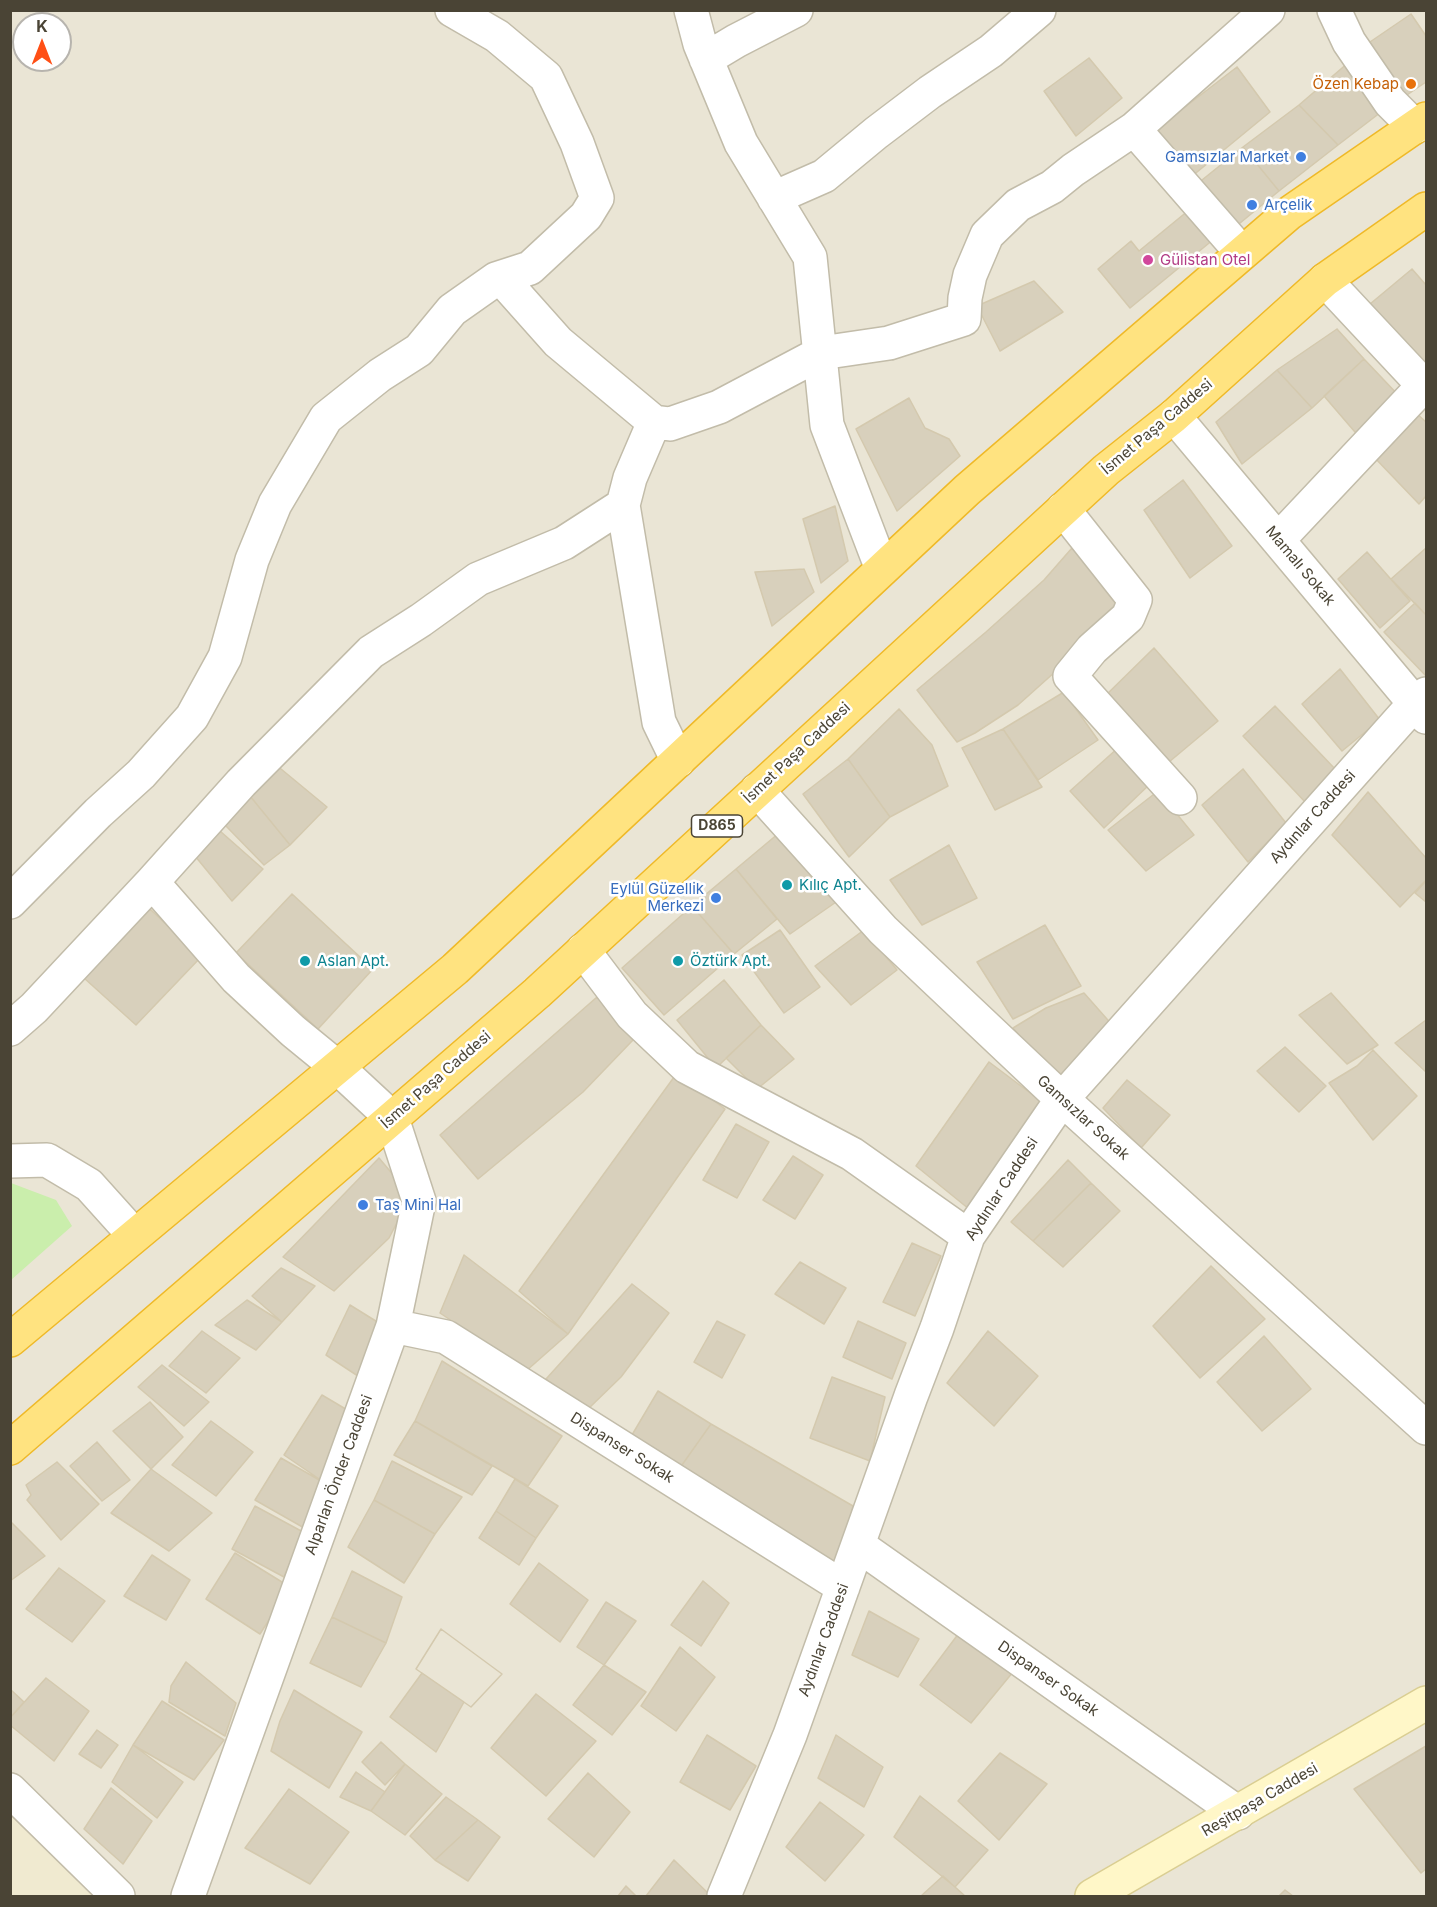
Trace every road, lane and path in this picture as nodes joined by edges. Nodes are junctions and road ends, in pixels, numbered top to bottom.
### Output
1 (452, 10) edge
2 (691, 10) edge
3 (796, 10) edge
4 (1039, 10) edge
5 (1268, 10) edge
6 (1334, 10) edge
7 (706, 59) junction
8 (1421, 123) edge
9 (1134, 129) junction
10 (774, 198) junction
11 (1426, 209) edge
12 (1242, 253) junction
13 (501, 278) junction
14 (1325, 280) junction
15 (821, 353) junction
16 (1425, 387) edge
17 (1174, 416) junction
18 (654, 422) junction
19 (623, 505) junction
20 (1063, 509) junction
21 (1278, 540) junction
22 (882, 569) junction
23 (1423, 705) edge
24 (678, 761) junction
25 (757, 790) junction
26 (1180, 798) dead end
27 (152, 882) junction
28 (10, 902) edge
29 (583, 950) junction
30 (10, 1029) edge
31 (337, 1067) junction
32 (1062, 1099) junction
33 (392, 1118) junction
34 (10, 1161) edge
35 (134, 1235) junction
36 (968, 1236) junction
37 (393, 1326) junction
38 (10, 1340) edge
39 (1426, 1428) edge
40 (10, 1448) edge
41 (858, 1545) junction
42 (843, 1587) junction
43 (1426, 1703) edge
44 (10, 1790) edge
45 (1238, 1813) junction
46 (118, 1896) edge
47 (188, 1896) edge
48 (724, 1896) edge
49 (1092, 1896) edge

1 - 13 street
2 - 7 street
3 - 7 street
4 - 10 street
5 - 9 street
6 - 8 street
7 - 10 street
8 - 12 highway
9 - 12 street
9 - 15 street
10 - 15 street
11 - 14 highway, İsmet Paşa Caddesi / D865
12 - 22 highway
13 - 18 street
13 - 28 street
14 - 16 street
14 - 17 highway, İsmet Paşa Caddesi / D865
15 - 18 street
15 - 22 street
16 - 21 street
17 - 20 highway, İsmet Paşa Caddesi / D865
17 - 21 street, Mamalı Sokak
18 - 19 street
19 - 24 street
19 - 27 street
20 - 25 highway, İsmet Paşa Caddesi / D865
20 - 26 street
21 - 23 street, Mamalı Sokak
22 - 24 highway
23 - 32 street, Aydınlar Caddesi
24 - 31 highway
25 - 29 highway, İsmet Paşa Caddesi / D865
25 - 32 street, Gamsızlar Sokak
27 - 30 street
27 - 31 street, Alparlan Önder Caddesi
29 - 33 highway, İsmet Paşa Caddesi / D865
29 - 36 street
31 - 33 street, Alparlan Önder Caddesi
31 - 35 highway
32 - 36 street, Aydınlar Caddesi
32 - 39 street, Gamsızlar Sokak
33 - 37 street, Alparlan Önder Caddesi
33 - 40 highway, İsmet Paşa Caddesi / D865
34 - 35 street
35 - 38 highway
36 - 41 street, Aydınlar Caddesi
37 - 42 street, Dispanser Sokak
37 - 47 street, Alparlan Önder Caddesi
41 - 42 street, Aydınlar Caddesi
41 - 45 street, Dispanser Sokak
42 - 48 street, Aydınlar Caddesi
43 - 45 main road, Reşitpaşa Caddesi
44 - 46 street
45 - 49 main road, Reşitpaşa Caddesi

